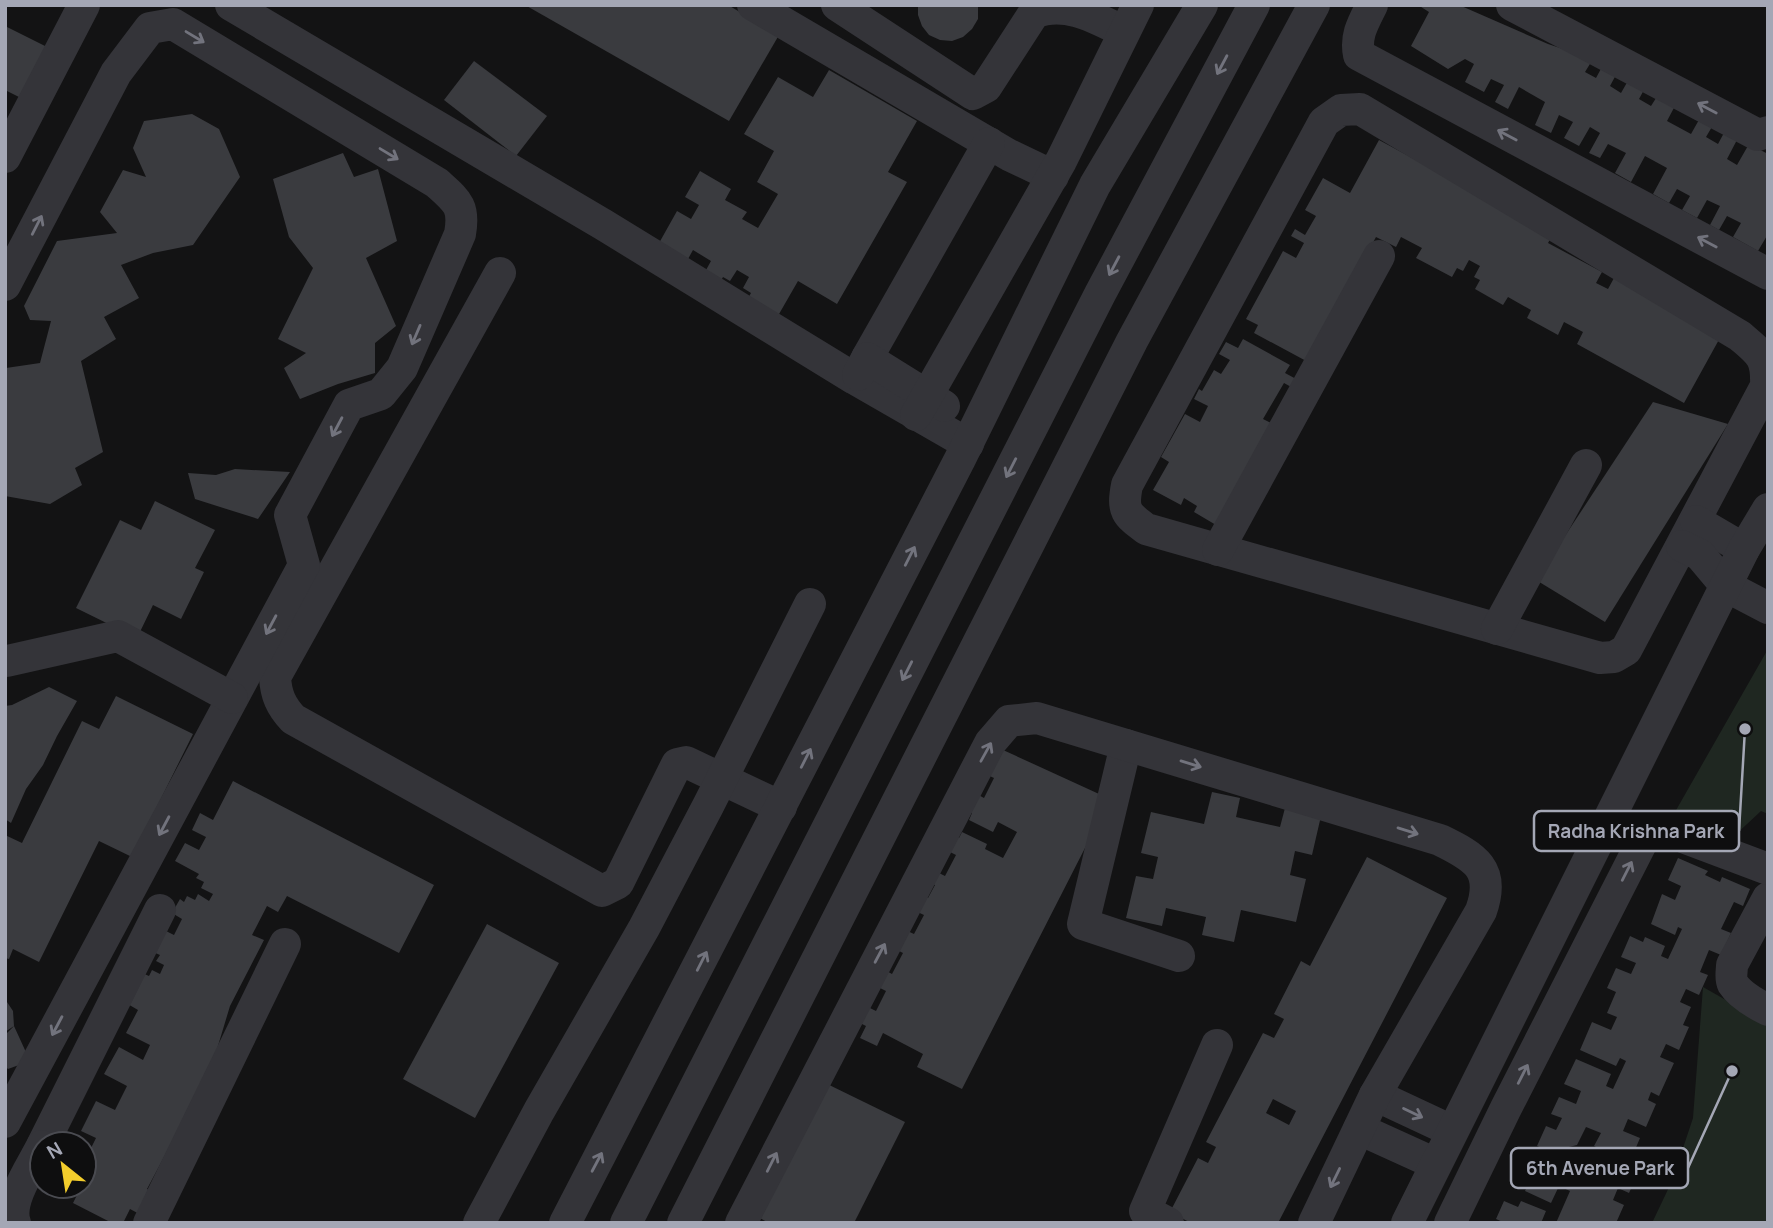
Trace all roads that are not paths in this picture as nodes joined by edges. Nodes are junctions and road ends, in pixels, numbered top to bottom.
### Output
1 (84, 5) edge
2 (231, 5) edge
3 (753, 5) edge
4 (837, 5) edge
5 (1202, 5) edge
6 (1254, 5) edge
7 (1314, 5) edge
8 (1372, 5) edge
9 (1512, 5) edge
10 (1131, 19) edge
11 (1768, 132) edge
12 (989, 143) junction
13 (5, 157) edge
14 (1053, 176) junction
15 (1379, 256) dead end
16 (500, 273) dead end
17 (1768, 274) edge
18 (5, 285) edge
19 (861, 369) junction
20 (922, 405) junction
21 (972, 435) junction
22 (1586, 465) dead end
23 (1768, 509) edge
24 (1689, 533) junction
25 (1217, 550) junction
26 (1744, 550) junction
27 (1726, 586) junction
28 (810, 604) dead end
29 (1768, 608) edge
30 (1497, 629) junction
31 (7, 661) dead end
32 (233, 698) junction
33 (1126, 745) junction
34 (721, 779) junction
35 (781, 807) junction
36 (1768, 869) edge
37 (1768, 898) edge
38 (160, 911) dead end
39 (285, 944) dead end
40 (1179, 956) dead end
41 (1768, 1010) edge
42 (1217, 1045) dead end
43 (1375, 1095) junction
44 (1461, 1113) junction
45 (1500, 1120) junction
46 (5, 1122) edge
47 (1359, 1129) junction
48 (50, 1130) edge
49 (1436, 1164) junction
50 (28, 1174) edge
51 (15, 1223) edge
52 (149, 1223) edge
53 (479, 1223) edge
54 (565, 1223) edge
55 (626, 1223) edge
56 (683, 1223) edge
57 (741, 1223) edge
58 (1168, 1223) edge
59 (1314, 1223) edge
60 (1407, 1223) edge
61 (1450, 1223) edge

1 - 13 street
2 - 19 street
3 - 12 street
4 - 10 street
5 - 21 street
6 -> 55 street
7 - 56 street
17 -> 8 street
11 -> 9 street
10 - 14 street
12 - 14 street
12 - 19 street
14 - 20 street
15 - 25 street
16 - 34 street
18 -> 32 street
19 - 20 street
20 - 21 street
35 -> 21 street
22 - 30 street
23 - 26 street
24 - 25 street
24 - 26 street
24 - 27 street
24 - 30 street
25 - 30 street
26 - 27 street
27 - 29 street
27 - 44 street
28 - 34 street
31 - 32 street
32 -> 46 street
33 - 40 street
33 -> 43 street
57 -> 33 street
34 - 35 street
34 - 53 street
54 -> 35 street
45 -> 36 street
37 - 41 street
38 - 48 street
39 - 52 street
42 - 58 street
43 -> 44 street
43 - 47 street
44 - 45 street
44 - 49 street
45 - 61 street
47 - 49 street
47 -> 59 street
49 - 60 street
50 - 51 street

